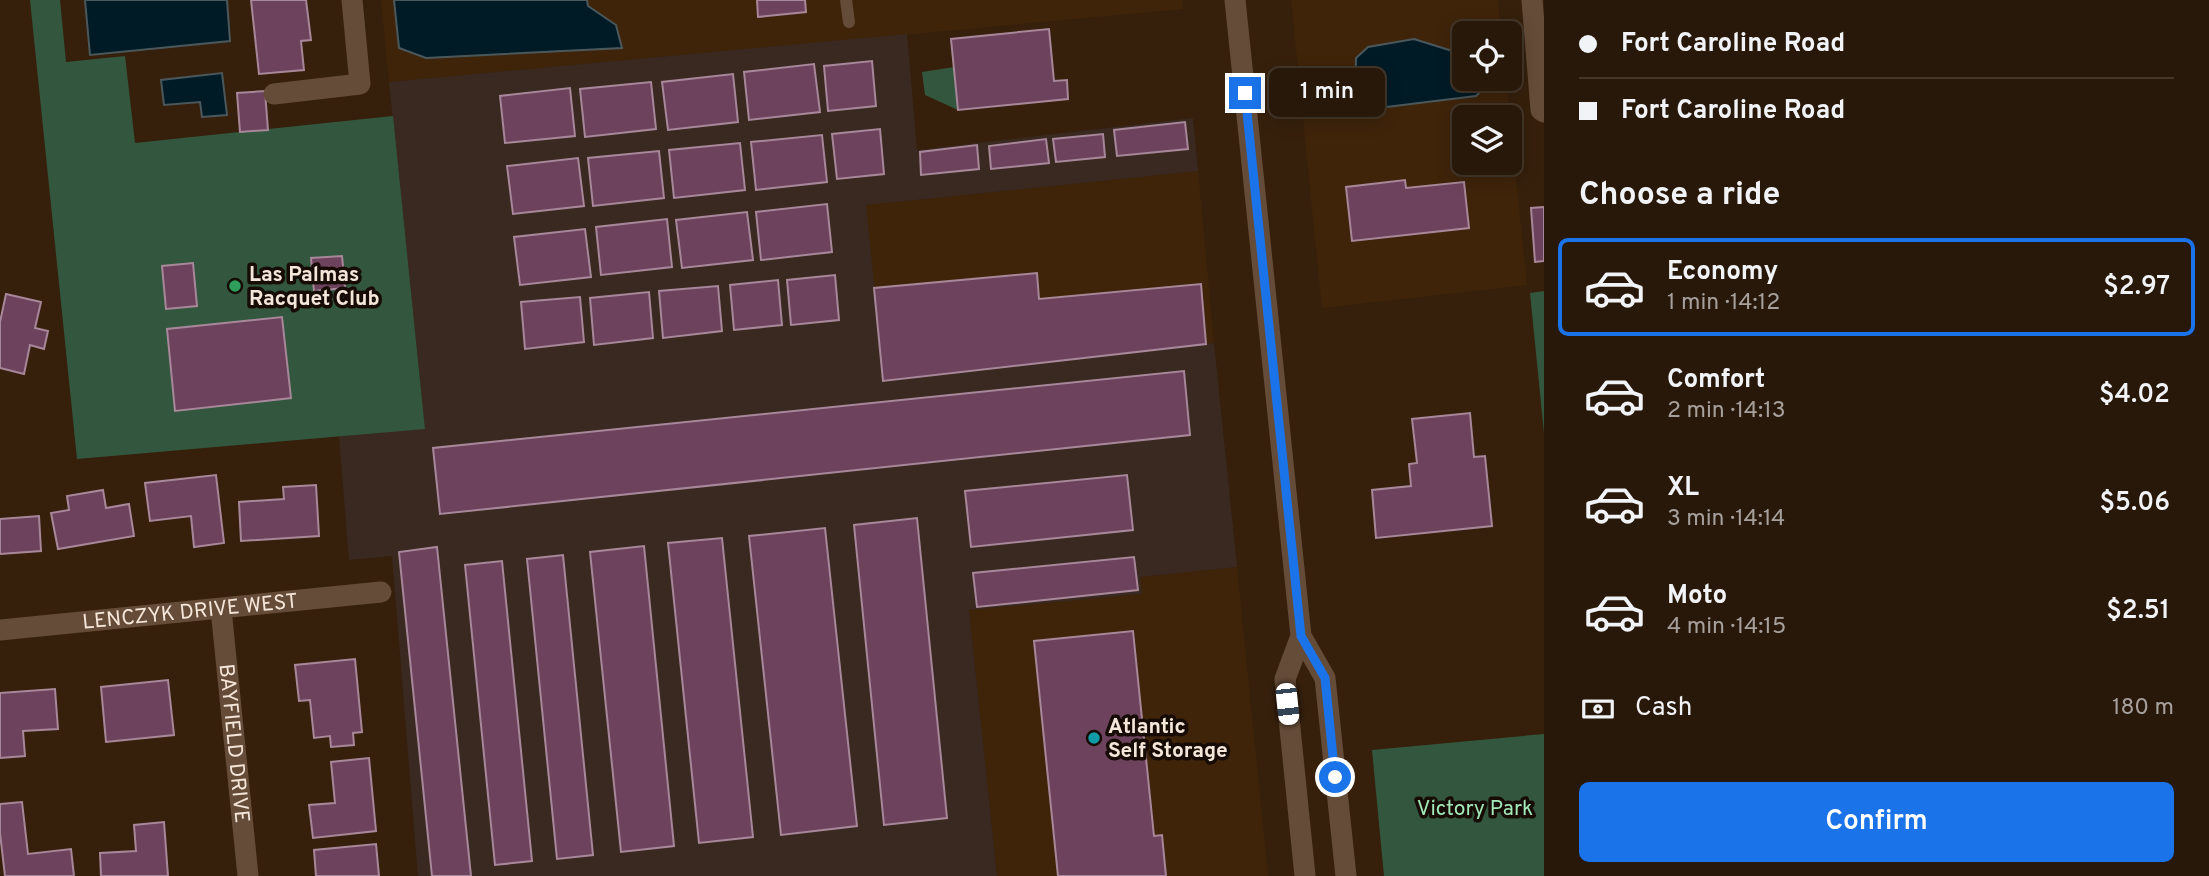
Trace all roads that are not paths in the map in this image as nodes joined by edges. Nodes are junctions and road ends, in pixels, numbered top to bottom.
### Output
1 (352, 0) edge
2 (846, 0) edge
3 (1235, 0) edge
4 (1532, 0) edge
5 (849, 22) dead end
6 (274, 94) dead end
7 (1544, 112) edge
8 (381, 592) dead end
9 (222, 609) junction
10 (0, 630) edge
11 (1301, 636) junction
12 (248, 876) edge
13 (1305, 876) edge
14 (1346, 876) edge

1 - 6 street
2 - 5 lane
3 - 11 street
4 - 7 street
8 - 9 street, LENCZYK DRIVE WEST
9 - 10 street, LENCZYK DRIVE WEST
9 - 12 street, BAYFIELD DRIVE
11 - 13 street
11 - 14 street

